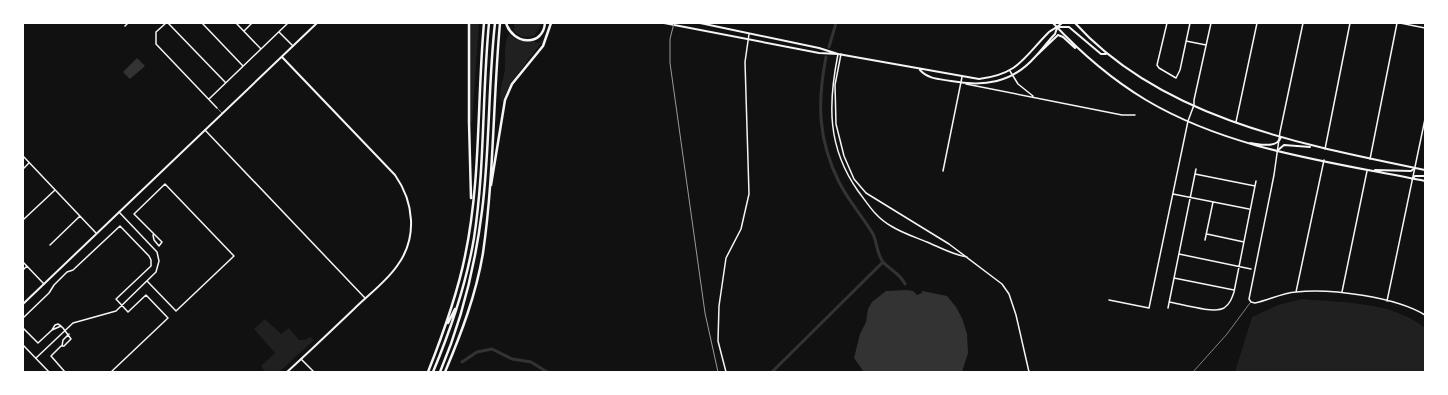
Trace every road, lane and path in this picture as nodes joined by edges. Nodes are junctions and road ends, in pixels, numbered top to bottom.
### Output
1 (128, 23) edge
2 (167, 23) edge
3 (202, 23) edge
4 (236, 23) edge
5 (252, 23) edge
6 (288, 23) edge
7 (317, 23) edge
8 (469, 23) edge
9 (484, 23) edge
10 (489, 23) edge
11 (495, 23) edge
12 (500, 23) edge
13 (506, 23) edge
14 (545, 23) edge
15 (551, 23) edge
16 (664, 23) edge
17 (700, 23) edge
18 (1053, 23) edge
19 (1062, 23) edge
20 (1075, 23) edge
21 (1167, 23) edge
22 (1190, 23) edge
23 (1211, 23) edge
24 (1257, 23) edge
25 (1303, 23) edge
26 (1350, 23) edge
27 (1398, 23) edge
28 (125, 26) dead end
29 (1057, 27) junction
30 (1425, 28) edge
31 (244, 31) junction
32 (279, 32) junction
33 (749, 34) junction
34 (749, 40) junction
35 (1186, 41) junction
36 (1206, 45) junction
37 (293, 46) junction
38 (261, 49) junction
39 (1079, 50) junction
40 (835, 53) junction
41 (840, 54) junction
42 (1107, 54) junction
43 (1037, 55) junction
44 (282, 57) junction
45 (243, 66) junction
46 (919, 70) junction
47 (1010, 71) junction
48 (1013, 76) junction
49 (962, 77) junction
50 (225, 83) junction
51 (961, 83) junction
52 (1034, 97) junction
53 (208, 99) junction
54 (1194, 106) junction
55 (217, 108) joint
56 (222, 113) junction
57 (1135, 115) dead end
58 (1425, 119) edge
59 (1188, 121) junction
60 (1236, 122) junction
61 (204, 130) junction
62 (1281, 137) junction
63 (1245, 142) junction
64 (1317, 147) junction
65 (1324, 149) junction
66 (1278, 150) junction
67 (23, 156) edge
68 (1370, 158) junction
69 (1324, 160) junction
70 (30, 163) junction
71 (1415, 168) junction
72 (23, 169) edge
73 (1196, 169) dead end
74 (1368, 169) junction
75 (1425, 170) edge
76 (943, 171) dead end
77 (1195, 174) junction
78 (1425, 176) edge
79 (1412, 179) junction
80 (1256, 181) dead end
81 (1425, 181) edge
82 (1255, 186) junction
83 (55, 190) junction
84 (490, 191) junction
85 (1173, 194) junction
86 (1190, 198) junction
87 (1213, 202) junction
88 (472, 205) junction
89 (1250, 209) junction
90 (119, 212) junction
91 (80, 216) junction
92 (24, 219) dead end
93 (97, 233) junction
94 (1206, 234) junction
95 (153, 235) junction
96 (1205, 240) dead end
97 (1244, 242) junction
98 (50, 245) dead end
99 (159, 246) junction
100 (155, 249) junction
101 (1179, 254) junction
102 (968, 257) junction
103 (23, 262) edge
104 (27, 266) junction
105 (1239, 266) junction
106 (1250, 269) dead end
107 (23, 270) edge
108 (1174, 278) junction
109 (147, 281) junction
110 (44, 284) junction
111 (1234, 290) junction
112 (1296, 292) junction
113 (1342, 292) junction
114 (365, 298) junction
115 (1109, 300) dead end
116 (1387, 301) junction
117 (459, 302) junction
118 (1169, 302) junction
119 (1251, 302) junction
120 (23, 304) edge
121 (122, 305) junction
122 (1168, 308) dead end
123 (1425, 315) edge
124 (23, 318) edge
125 (61, 326) junction
126 (23, 328) edge
127 (52, 330) junction
128 (65, 330) junction
129 (444, 332) junction
130 (69, 334) junction
131 (23, 345) edge
132 (62, 346) junction
133 (36, 358) junction
134 (301, 359) junction
135 (49, 372) edge
136 (65, 372) edge
137 (111, 372) edge
138 (287, 372) edge
139 (314, 372) edge
140 (428, 372) edge
141 (433, 372) edge
142 (440, 372) edge
143 (445, 372) edge
144 (726, 372) edge
145 (1029, 372) edge
146 (1193, 372) edge

1 - 28 street
2 - 50 street
2 - 53 street
3 - 45 street
4 - 31 street
5 - 31 street
6 - 32 street
7 - 37 main road
8 - 88 highway
9 - 88 highway
10 - 117 highway
11 - 142 highway
12 - 84 highway
13 - 14 highway
15 - 84 highway
16 - 34 main road
17 - 33 main road
18 - 29 main road
19 - 29 main road
20 - 42 main road
21 - 35 street
22 - 35 street
23 - 36 street
24 - 60 street
25 - 62 street
26 - 65 street
27 - 30 street
27 - 68 street
29 - 39 main road
29 - 42 main road
29 - 43 main road
29 - 47 main road
31 - 38 street
32 - 37 street
32 - 38 street
33 - 34 street
33 - 40 main road
34 - 40 main road
34 - 144 street
35 - 36 street
36 - 54 street
37 - 44 main road
38 - 45 street
39 - 43 main road
39 - 59 main road
40 - 41 main road
41 - 46 main road
41 - 102 street
41 - 102 street
42 - 54 main road
43 - 48 main road
44 - 56 main road
44 - 114 main road
45 - 50 street
46 - 49 main road
46 - 51 main road
47 - 48 street
47 - 49 main road
48 - 51 main road
48 - 52 street
49 - 51 street
50 - 53 street
51 - 52 street
51 - 76 street
52 - 57 street
53 - 55 street
54 - 59 street
54 - 60 main road
55 - 56 lane
56 - 61 main road
58 - 71 street
59 - 63 main road
59 - 85 street
60 - 62 main road
61 - 90 main road
61 - 114 street
62 - 63 main road
62 - 64 main road
62 - 66 street
63 - 66 main road
64 - 65 main road
64 - 66 main road
65 - 68 main road
66 - 69 main road
66 - 119 street
67 - 70 street
68 - 71 main road
69 - 74 main road
69 - 112 street
70 - 72 street
70 - 83 street
71 - 74 main road
71 - 75 main road
71 - 79 street
73 - 77 street
74 - 79 main road
74 - 113 street
77 - 82 street
77 - 86 street
78 - 79 main road
79 - 81 main road
79 - 116 street
80 - 82 street
82 - 89 street
83 - 91 street
83 - 92 street
84 - 143 highway
85 - 86 street
85 - 115 street
86 - 87 street
86 - 101 street
87 - 89 street
87 - 94 street
88 - 129 highway
89 - 97 street
90 - 93 main road
90 - 100 street
91 - 93 street
91 - 98 street
93 - 110 main road
94 - 96 street
94 - 97 street
95 - 99 street
95 - 99 street
95 - 109 street
97 - 105 street
99 - 100 street
100 - 109 street
101 - 105 street
101 - 108 street
102 - 145 street
103 - 104 street
104 - 107 street
104 - 110 street
105 - 106 street
105 - 111 street
108 - 111 street
108 - 118 street
109 - 121 street
110 - 120 main road
111 - 118 street
112 - 113 street
112 - 119 street
113 - 116 street
114 - 134 main road
116 - 123 street
117 - 129 highway
117 - 141 highway
118 - 122 street
119 - 146 lane
121 - 124 street
121 - 128 street
121 - 137 street
125 - 127 street
125 - 127 street
125 - 128 street
126 - 127 street
128 - 130 street
128 - 133 street
129 - 140 highway
130 - 132 street
130 - 132 street
131 - 133 street
132 - 136 street
133 - 135 street
134 - 138 main road
134 - 139 street

